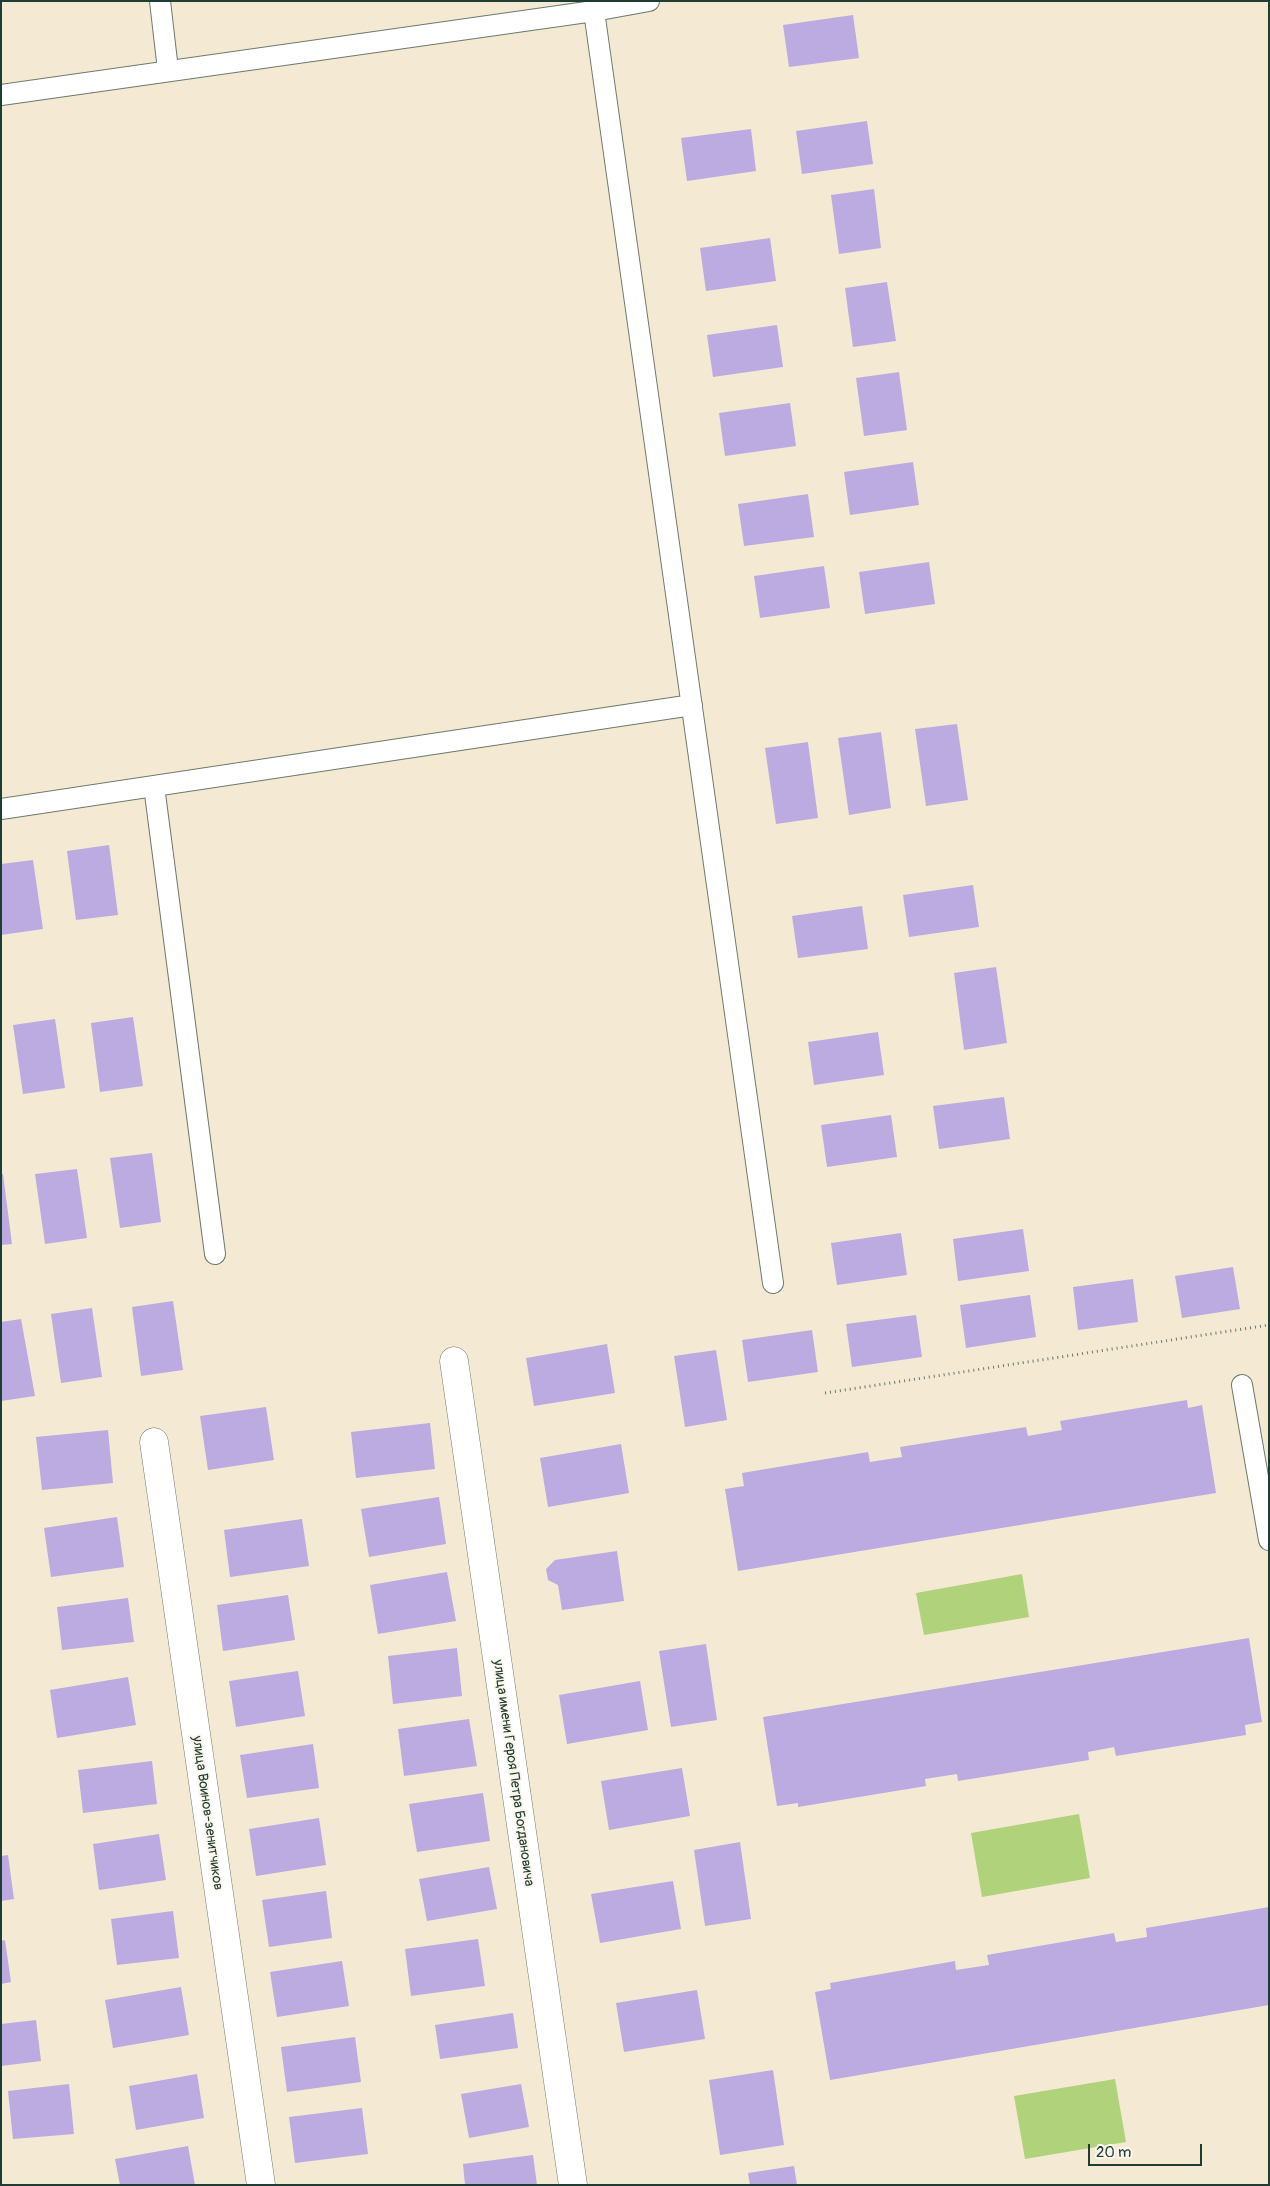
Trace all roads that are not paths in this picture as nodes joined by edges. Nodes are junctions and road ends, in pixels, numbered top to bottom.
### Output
1 (160, 1) edge
2 (649, 1) edge
3 (594, 11) junction
4 (168, 70) junction
5 (1, 94) edge
6 (692, 704) junction
7 (154, 786) junction
8 (1, 809) edge
9 (216, 1254) dead end
10 (773, 1282) dead end
11 (454, 1361) dead end
12 (1242, 1384) dead end
13 (154, 1442) dead end
14 (1269, 1540) edge
15 (261, 2185) edge
16 (573, 2185) edge

1 - 4 lane
2 - 3 lane
3 - 4 lane
3 - 6 lane
4 - 5 lane
6 - 7 lane
6 - 10 lane
7 - 8 lane
7 - 9 lane
11 - 16 street, улица имени Героя Петра Богдановича
12 - 14 lane
13 - 15 street, улица Воинов-зенитчиков

